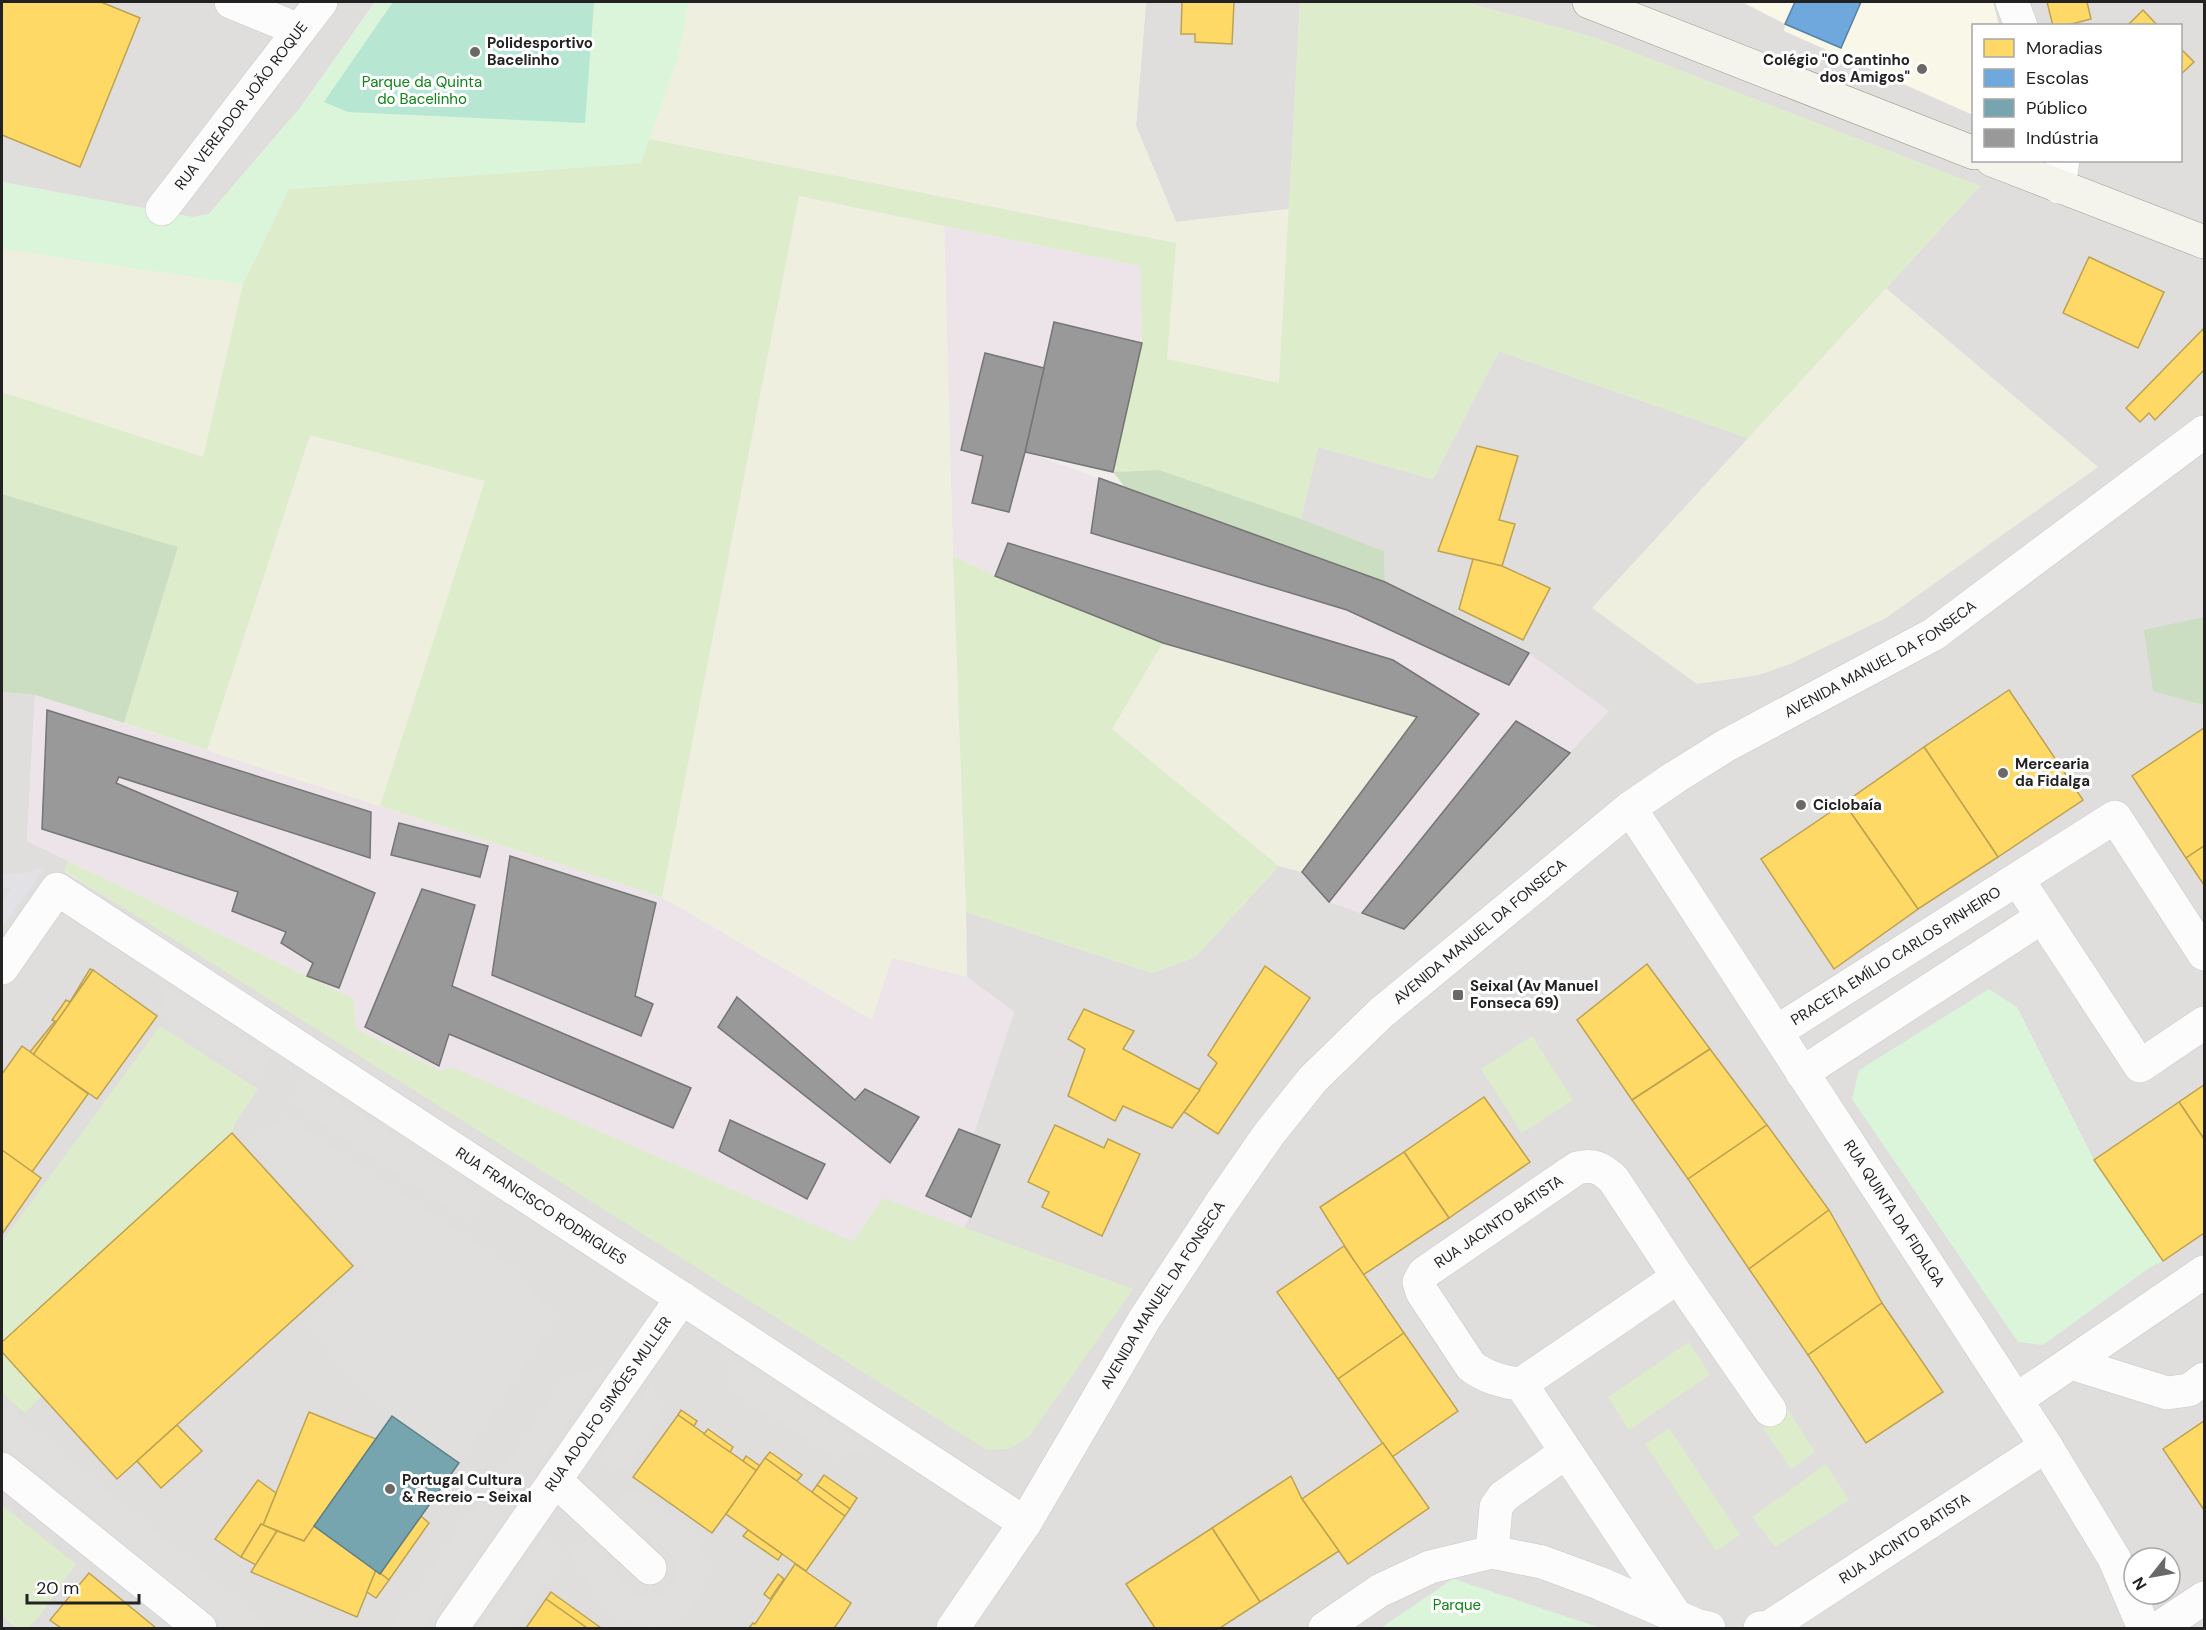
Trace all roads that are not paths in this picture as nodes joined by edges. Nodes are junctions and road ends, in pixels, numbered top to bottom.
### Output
1 (231, 2) edge
2 (321, 2) edge
3 (1588, 2) edge
4 (2012, 2) edge
5 (2020, 24) edge
6 (299, 30) junction
7 (1972, 152) edge
8 (2002, 162) edge
9 (2061, 174) edge
10 (162, 209) dead end
11 (2205, 242) edge
12 (2205, 432) edge
13 (1630, 808) junction
14 (2018, 880) junction
15 (2042, 917) junction
16 (2205, 954) edge
17 (2, 968) edge
18 (2205, 1023) edge
19 (1776, 1032) junction
20 (1803, 1073) junction
21 (2205, 1272) edge
22 (1678, 1277) junction
23 (682, 1298) junction
24 (2071, 1363) junction
25 (2205, 1379) edge
26 (1521, 1384) junction
27 (2016, 1400) junction
28 (1770, 1410) dead end
29 (2046, 1446) junction
30 (1566, 1452) junction
31 (2, 1468) edge
32 (555, 1480) junction
33 (1025, 1522) junction
34 (1492, 1552) junction
35 (650, 1568) dead end
36 (2205, 1598) edge
37 (1676, 1616) junction
38 (200, 1629) edge
39 (452, 1629) edge
40 (953, 1629) edge
41 (1325, 1629) edge
42 (1709, 1629) edge
43 (1760, 1629) edge
44 (2144, 1629) edge
45 (2159, 1629) edge

1 - 6 street
2 - 6 street, RUA VEREADOR JOÃO ROQUE
3 - 7 main road
4 - 5 street
6 - 10 street, RUA VEREADOR JOÃO ROQUE
8 - 9 main road
9 - 11 main road
12 - 13 street, AVENIDA MANUEL DA FONSECA
13 - 19 street, RUA QUINTA DA FIDALGA
13 - 33 street, AVENIDA MANUEL DA FONSECA
14 - 15 street, PRACETA EMÍLIO CARLOS PINHEIRO
14 - 16 street, PRACETA EMÍLIO CARLOS PINHEIRO
14 - 19 street, PRACETA EMÍLIO CARLOS PINHEIRO
15 - 18 street, PRACETA EMÍLIO CARLOS PINHEIRO
15 - 20 street
17 - 23 street, RUA FRANCISCO RODRIGUES
19 - 20 street, RUA QUINTA DA FIDALGA
20 - 27 street, RUA QUINTA DA FIDALGA
21 - 24 street
22 - 26 street
22 - 26 street, RUA JACINTO BATISTA
22 - 28 street, RUA JACINTO BATISTA
23 - 32 street, RUA ADOLFO SIMÕES MULLER
23 - 33 street, RUA FRANCISCO RODRIGUES
24 - 25 street
24 - 27 street
26 - 30 street
27 - 29 street, RUA QUINTA DA FIDALGA
29 - 43 street, RUA JACINTO BATISTA
29 - 44 street, RUA QUINTA DA FIDALGA
30 - 34 street
30 - 37 street
31 - 38 street
32 - 35 street
32 - 39 street, RUA ADOLFO SIMÕES MULLER
33 - 40 street, AVENIDA MANUEL DA FONSECA
34 - 37 street
34 - 41 street
36 - 45 street
37 - 42 street

